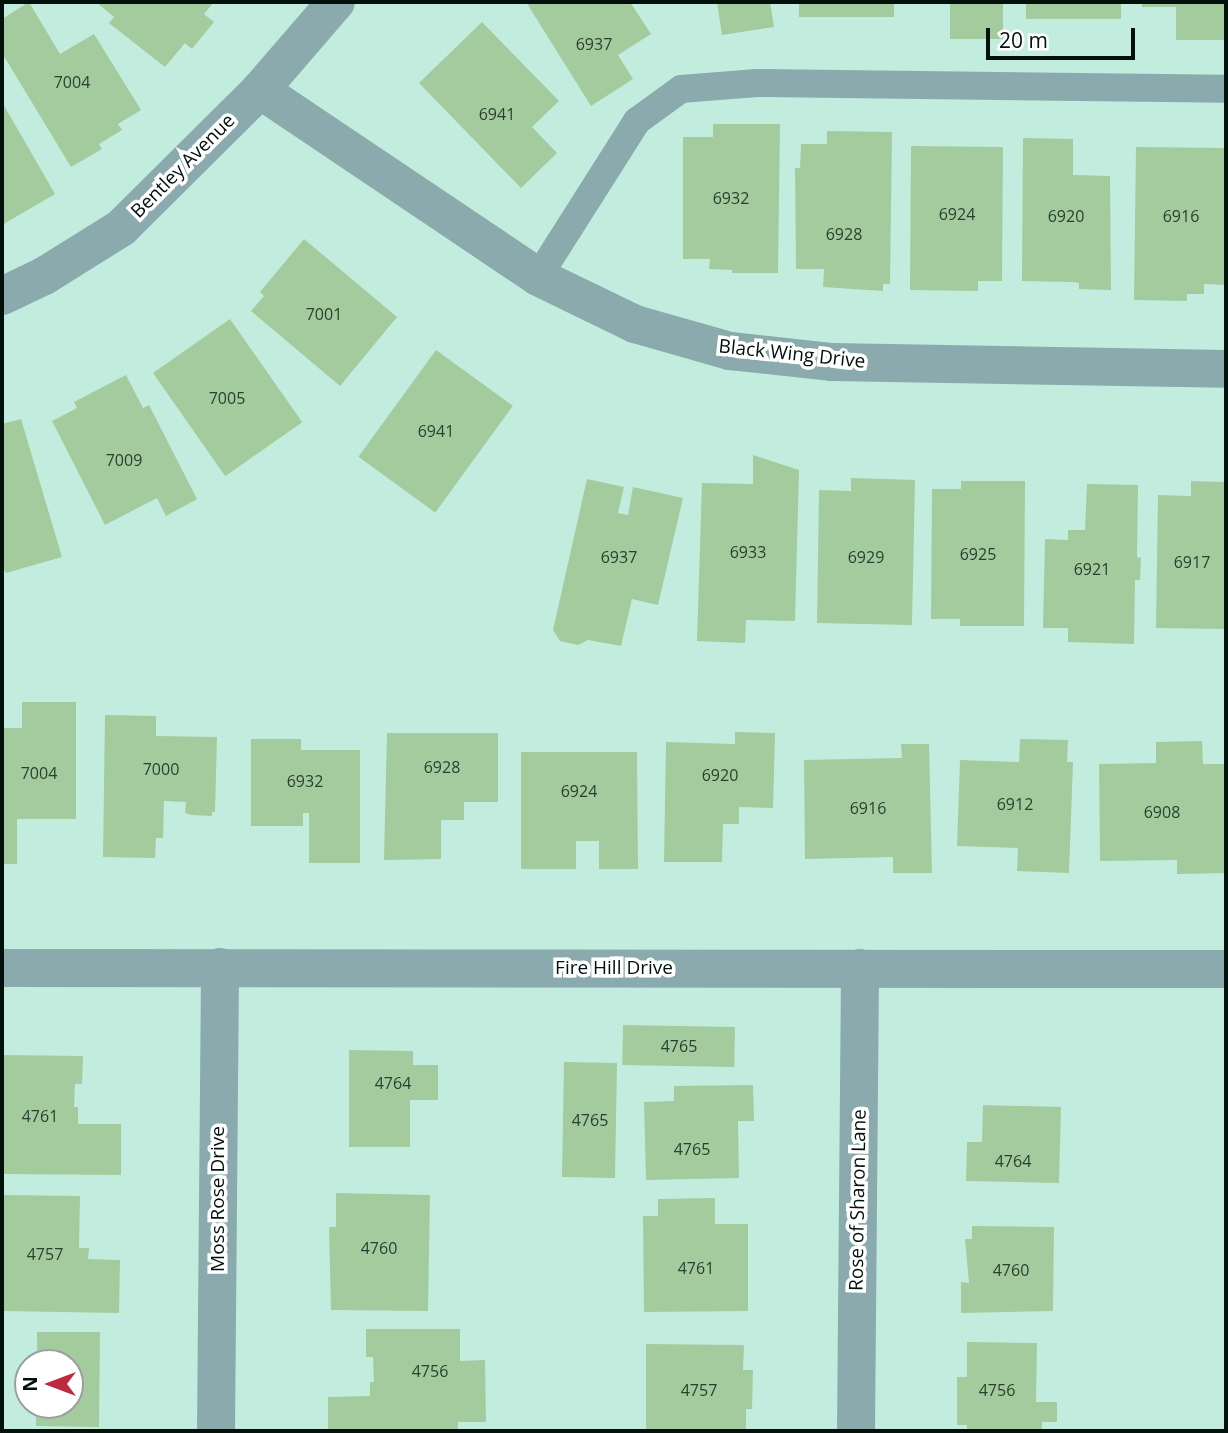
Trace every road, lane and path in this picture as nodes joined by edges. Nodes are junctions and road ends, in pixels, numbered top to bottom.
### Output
1 (337, 2) edge
2 (1226, 89) edge
3 (260, 90) junction
4 (538, 277) junction
5 (2, 296) edge
6 (1226, 369) edge
7 (219, 967) junction
8 (2, 968) edge
9 (860, 968) junction
10 (1226, 970) edge
11 (216, 1431) edge
12 (856, 1431) edge

1 - 3 street, Bentley Avenue
2 - 4 lane
3 - 4 street, Black Wing Drive
3 - 5 street, Bentley Avenue
4 - 6 street, Black Wing Drive
7 - 8 street, Fire Hill Drive
7 - 9 street, Fire Hill Drive
7 - 11 street, Moss Rose Drive
9 - 10 street, Fire Hill Drive
9 - 12 street, Rose of Sharon Lane

